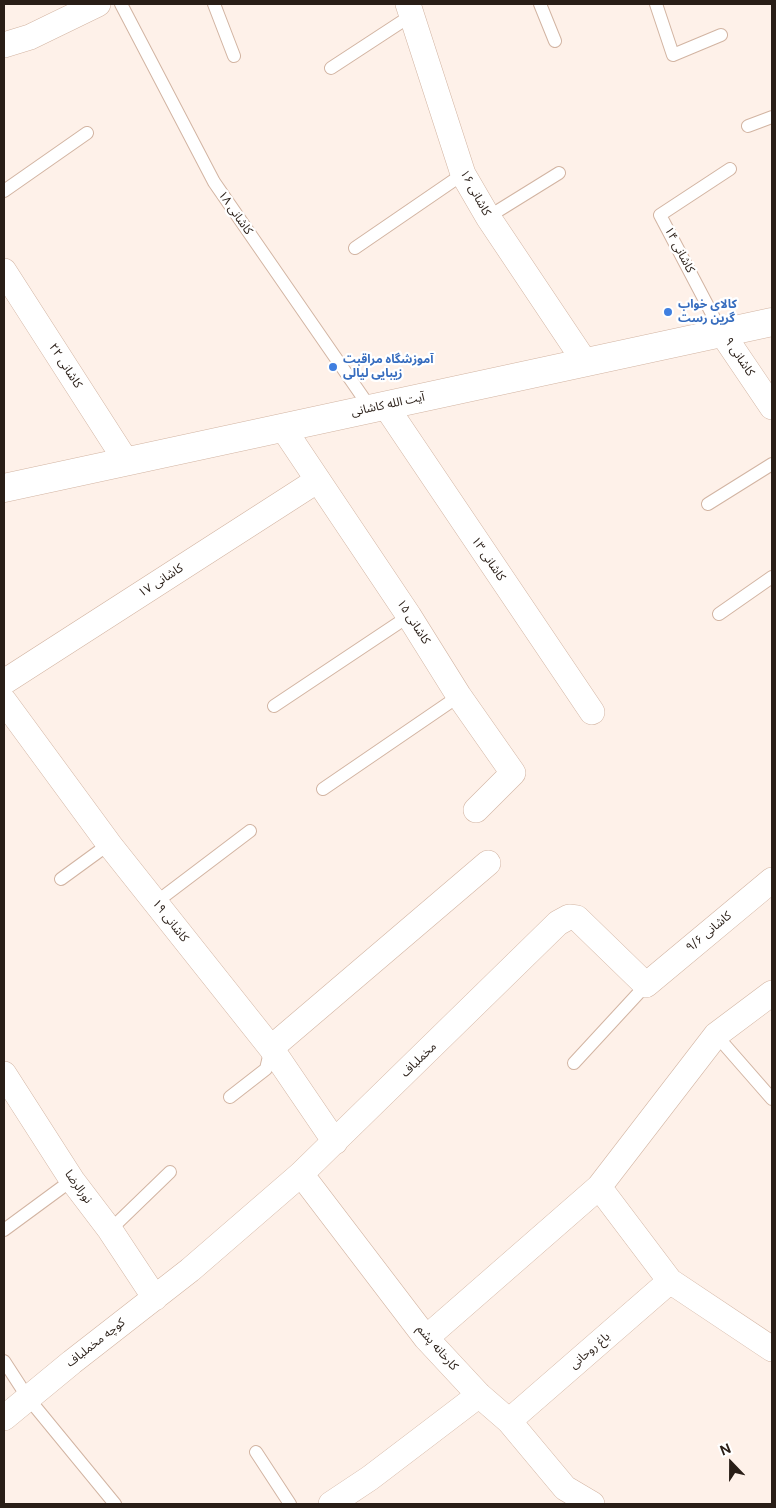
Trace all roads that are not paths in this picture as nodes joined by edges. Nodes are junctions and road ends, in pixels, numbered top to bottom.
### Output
1 (98, 4) edge
2 (121, 4) edge
3 (214, 4) edge
4 (540, 4) edge
5 (656, 4) edge
6 (410, 9) edge
7 (721, 35) dead end
8 (555, 42) dead end
9 (4, 45) edge
10 (234, 56) dead end
11 (331, 68) dead end
12 (772, 117) edge
13 (748, 126) dead end
14 (87, 133) dead end
15 (730, 170) dead end
16 (559, 173) dead end
17 (463, 174) junction
18 (4, 191) edge
19 (488, 216) junction
20 (355, 248) dead end
21 (4, 271) edge
22 (772, 322) edge
23 (722, 332) junction
24 (585, 362) junction
25 (378, 407) junction
26 (772, 407) edge
27 (283, 428) junction
28 (126, 461) junction
29 (772, 464) edge
30 (318, 480) junction
31 (4, 488) edge
32 (708, 504) dead end
33 (772, 577) edge
34 (719, 614) dead end
35 (409, 616) junction
36 (4, 682) edge
37 (459, 696) junction
38 (4, 701) edge
39 (274, 706) dead end
40 (592, 712) dead end
41 (323, 789) dead end
42 (476, 810) dead end
43 (250, 831) dead end
44 (110, 844) junction
45 (488, 862) dead end
46 (61, 879) dead end
47 (772, 880) edge
48 (155, 903) junction
49 (646, 985) junction
50 (772, 993) edge
51 (716, 1035) junction
52 (271, 1048) junction
53 (574, 1063) dead end
54 (4, 1074) edge
55 (230, 1097) dead end
56 (772, 1099) edge
57 (335, 1142) junction
58 (170, 1172) dead end
59 (301, 1174) junction
60 (72, 1180) junction
61 (599, 1187) junction
62 (4, 1230) edge
63 (110, 1230) junction
64 (190, 1270) joint
65 (670, 1281) junction
66 (155, 1298) junction
67 (426, 1338) junction
68 (772, 1349) edge
69 (4, 1361) edge
70 (479, 1395) junction
71 (28, 1398) junction
72 (4, 1418) edge
73 (509, 1421) junction
74 (256, 1452) dead end
75 (115, 1504) edge
76 (290, 1504) edge
77 (331, 1504) edge
78 (592, 1504) edge

1 - 9 street
2 - 25 lane, کاشانی ۱۸
3 - 10 lane
4 - 8 lane
5 - 7 lane
6 - 11 lane
6 - 17 street, کاشانی ۱۶
12 - 13 lane
14 - 18 lane
15 - 23 lane, کاشانی ۱۴
16 - 19 lane
17 - 19 street, کاشانی ۱۶
17 - 20 lane
19 - 24 street, کاشانی ۱۶
21 - 28 street, کاشانی ۲۲
22 - 23 main road, آیت الله کاشانی
23 - 24 main road, آیت الله کاشانی
23 - 26 street, کاشانی ۹
24 - 25 main road, آیت الله کاشانی
25 - 27 main road, آیت الله کاشانی
25 - 40 street, کاشانی ۱۳
27 - 28 main road, آیت الله کاشانی
27 - 30 street, کاشانی ۱۵
28 - 31 main road, آیت الله کاشانی
29 - 32 lane
30 - 35 street, کاشانی ۱۵
30 - 36 street, کاشانی ۱۷
33 - 34 lane
35 - 37 street, کاشانی ۱۵
35 - 39 lane
37 - 41 lane
37 - 42 street, کاشانی ۱۵
38 - 44 street, کاشانی ۱۹
43 - 48 lane
44 - 46 lane
44 - 48 street, کاشانی ۱۹
45 - 52 street
47 - 49 street, کاشانی ۹/۶
48 - 52 street, کاشانی ۱۹
49 - 53 lane
49 - 57 street, مخملباف
50 - 51 street
51 - 56 lane
51 - 61 street
52 - 55 lane
52 - 57 street, کاشانی ۱۹
54 - 60 street, نورالرضا
57 - 59 street, مخملباف
58 - 63 lane
59 - 64 street, مخملباف
59 - 67 street, کارخانه پشم
60 - 62 lane
60 - 63 street, نورالرضا
61 - 65 street
61 - 67 street
63 - 66 street, نورالرضا
64 - 66 street, کوچه مخملباف
65 - 68 street
65 - 73 street, باغ روحانی
66 - 71 street, کوچه مخملباف
67 - 70 street, کارخانه پشم
69 - 71 lane
70 - 73 street, کارخانه پشم
70 - 77 street
71 - 72 street, کوچه مخملباف
71 - 75 lane
73 - 78 street, کارخانه پشم
74 - 76 lane

